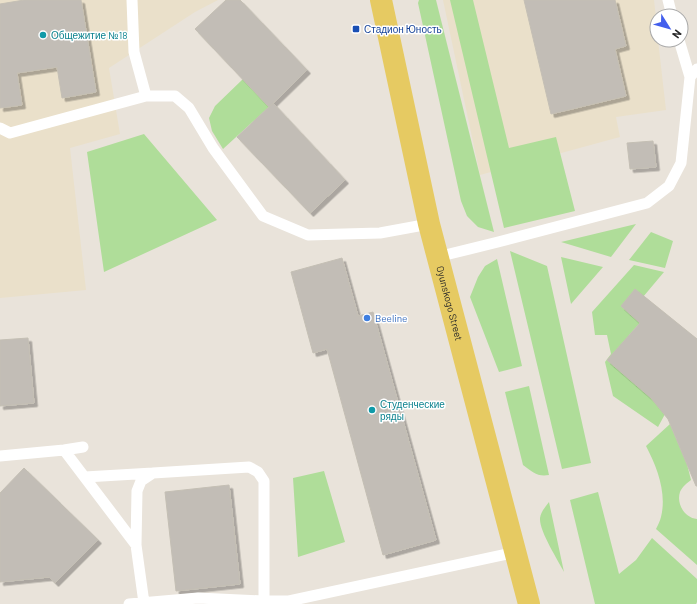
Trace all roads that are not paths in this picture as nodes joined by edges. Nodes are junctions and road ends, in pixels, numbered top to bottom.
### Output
1 (132, 0) edge
2 (381, 0) edge
3 (683, 48) edge
4 (694, 73) edge
5 (146, 96) junction
6 (0, 128) edge
7 (429, 224) junction
8 (437, 257) junction
9 (83, 447) dead end
10 (64, 450) junction
11 (0, 456) edge
12 (153, 473) junction
13 (85, 477) junction
14 (136, 545) junction
15 (516, 552) junction
16 (144, 603) junction
17 (263, 603) edge
18 (290, 603) edge
19 (129, 604) edge
20 (529, 604) edge

1 - 5 lane
2 - 7 main road, Oyunskogo Street
3 - 4 lane
4 - 8 lane
5 - 6 lane
5 - 7 lane
7 - 8 main road, Oyunskogo Street
8 - 15 main road, Oyunskogo Street
9 - 10 lane
10 - 11 lane
10 - 13 lane
12 - 13 lane
12 - 14 lane
12 - 17 lane
13 - 14 lane
14 - 16 lane
15 - 18 lane
15 - 20 main road, Oyunskogo Street
16 - 17 lane
16 - 19 lane
17 - 18 lane

